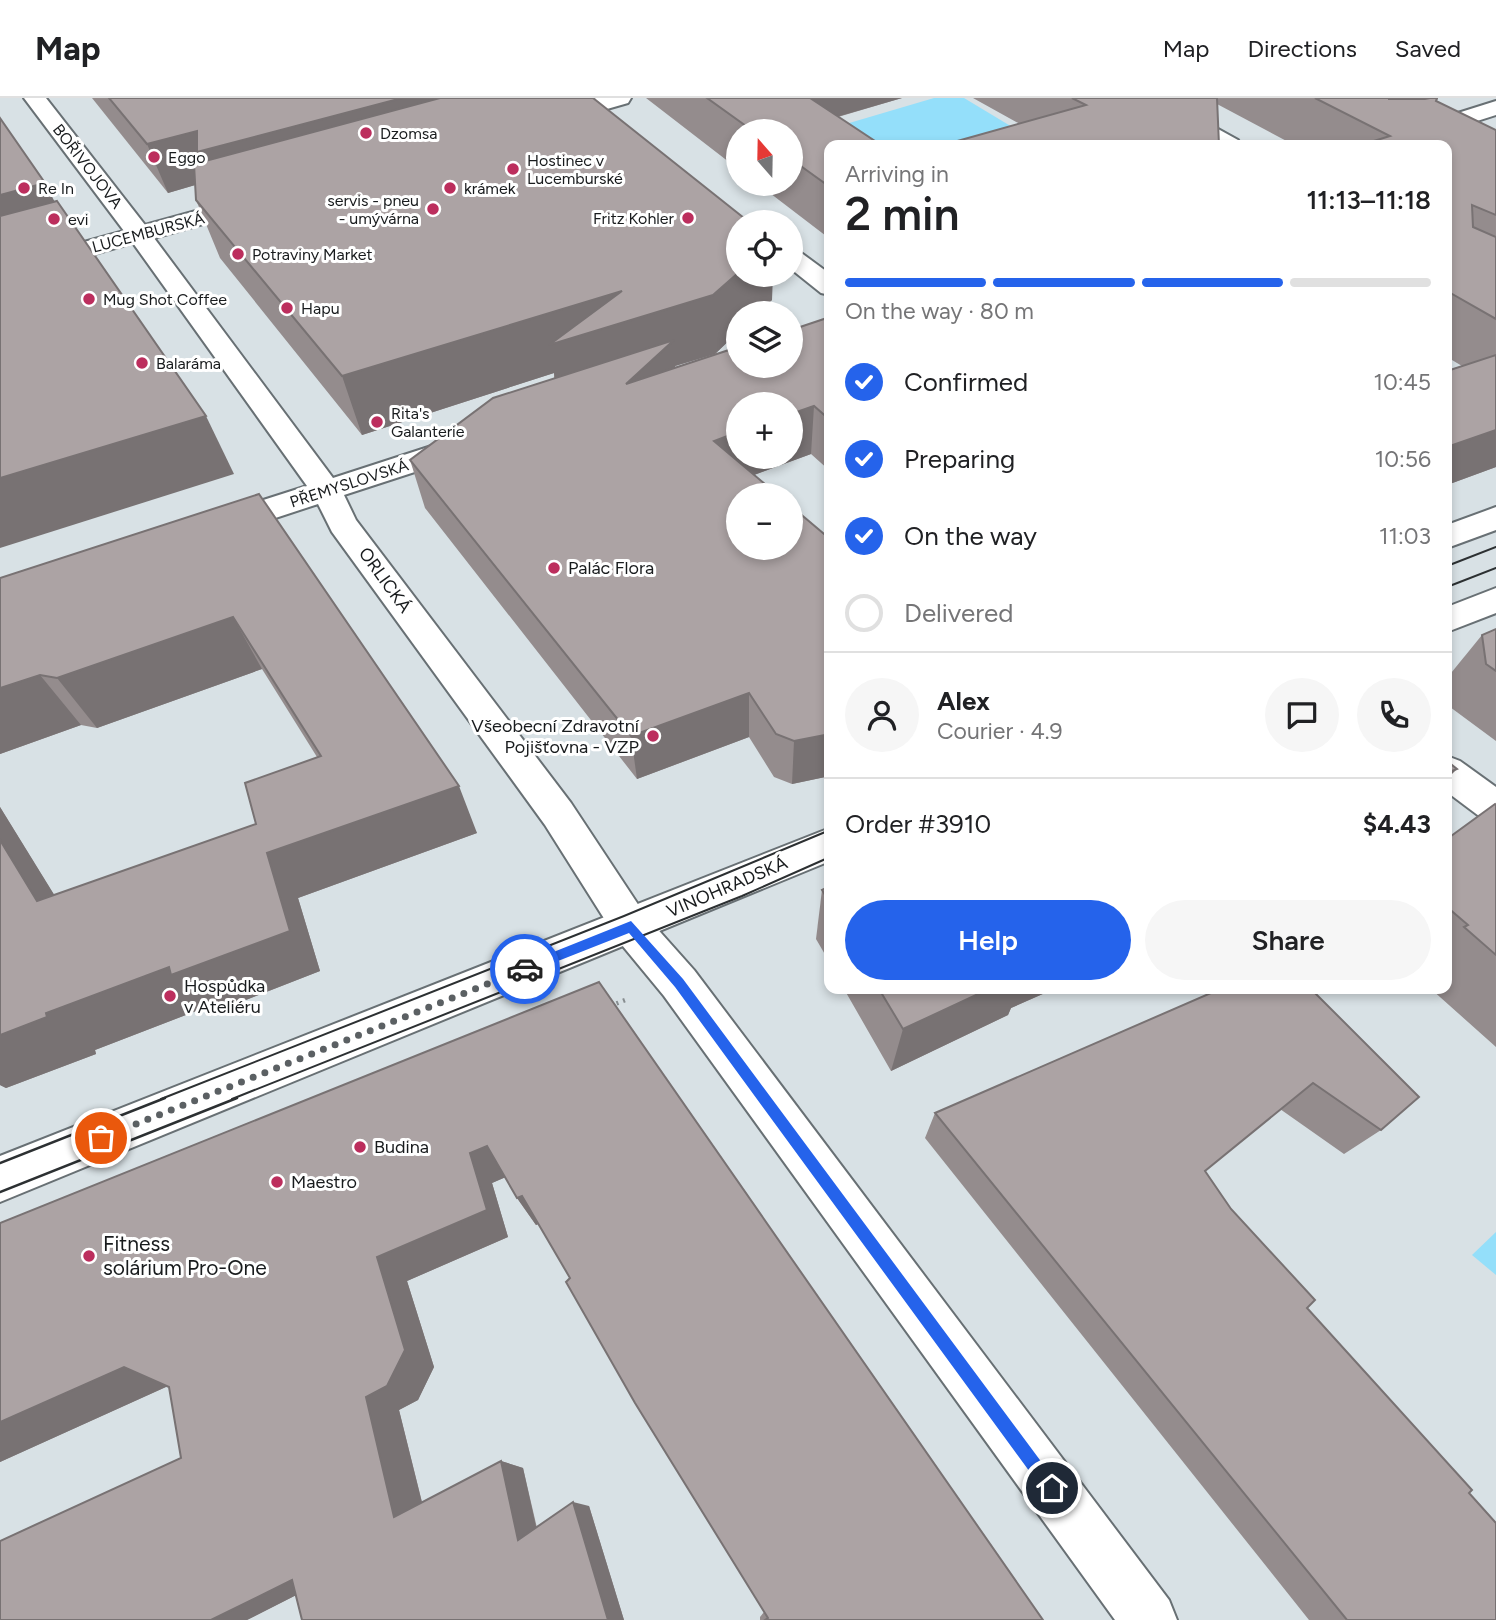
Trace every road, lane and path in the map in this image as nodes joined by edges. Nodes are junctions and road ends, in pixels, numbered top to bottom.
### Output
1 (35, 98) edge
2 (1146, 98) edge
3 (602, 100) edge
4 (1496, 108) edge
5 (535, 122) edge
6 (622, 124) edge
7 (1221, 140) edge
8 (1396, 140) edge
9 (276, 196) edge
10 (139, 234) junction
11 (803, 266) edge
12 (0, 273) edge
13 (824, 282) edge
14 (492, 437) edge
15 (327, 491) junction
16 (1496, 518) edge
17 (196, 534) edge
18 (1452, 535) edge
19 (1496, 600) edge
20 (1452, 618) edge
21 (1452, 775) edge
22 (1496, 808) edge
23 (824, 847) edge
24 (631, 927) junction
25 (628, 999) dead end
26 (602, 1010) edge
27 (0, 1179) edge
28 (1149, 1620) edge

1 - 10 street, BOŘIVOJOVA
2 - 7 street
3 - 5 street
3 - 6 street
4 - 8 street
9 - 10 street, LUCEMBURSKÁ
10 - 12 street, LUCEMBURSKÁ
10 - 15 street, ORLICKÁ
11 - 13 street
14 - 15 street, PŘEMYSLOVSKÁ
15 - 17 street, PŘEMYSLOVSKÁ
15 - 24 street, ORLICKÁ
16 - 18 street
19 - 20 street
21 - 22 street
23 - 24 street, VINOHRADSKÁ
24 - 27 street, VINOHRADSKÁ
24 - 28 street, ORLICKÁ
25 - 26 path

